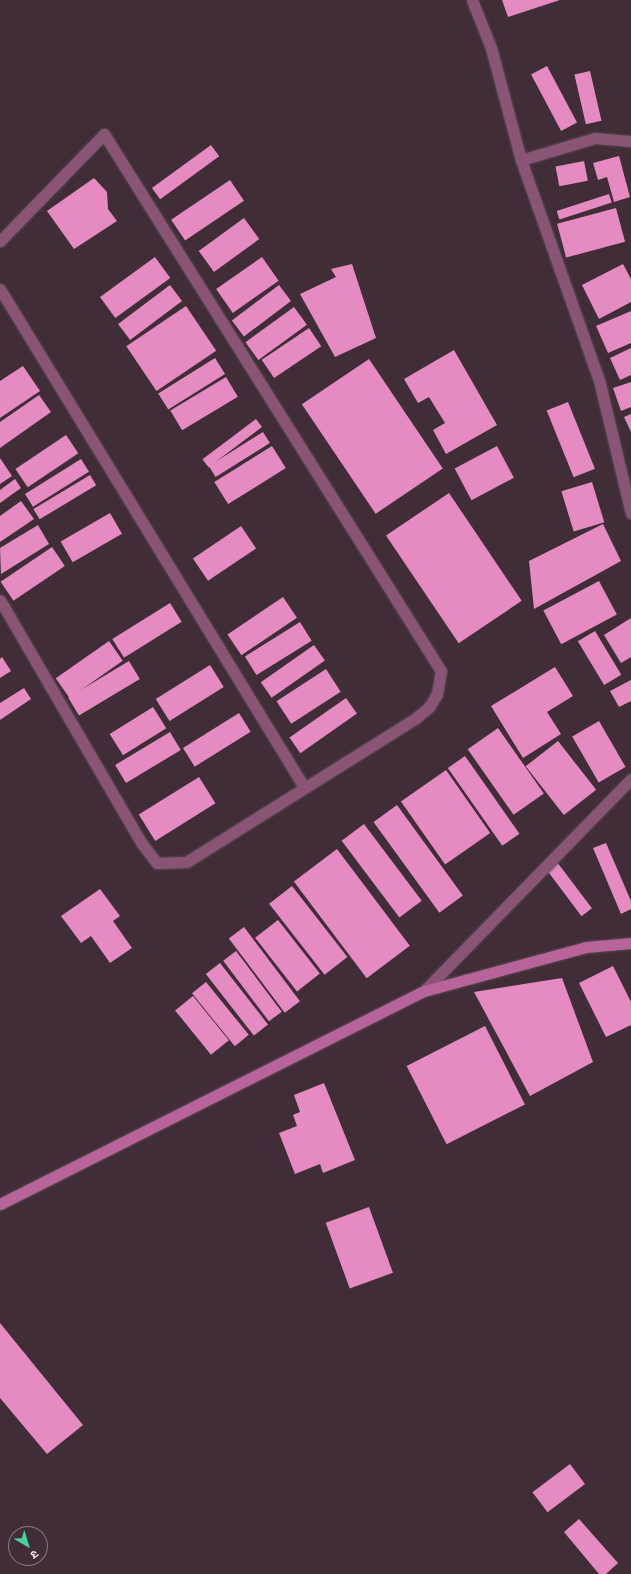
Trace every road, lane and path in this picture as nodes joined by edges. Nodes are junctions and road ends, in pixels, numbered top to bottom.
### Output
1 (472, 0) edge
2 (631, 141) edge
3 (521, 160) junction
4 (0, 241) edge
5 (0, 289) edge
6 (631, 513) edge
7 (0, 600) edge
8 (631, 779) edge
9 (304, 787) junction
10 (631, 943) edge
11 (424, 991) junction
12 (0, 1204) edge

1 - 3 street
2 - 3 street
3 - 6 street
4 - 9 street
5 - 9 street
7 - 9 street
8 - 11 street
10 - 11 main road
11 - 12 main road

